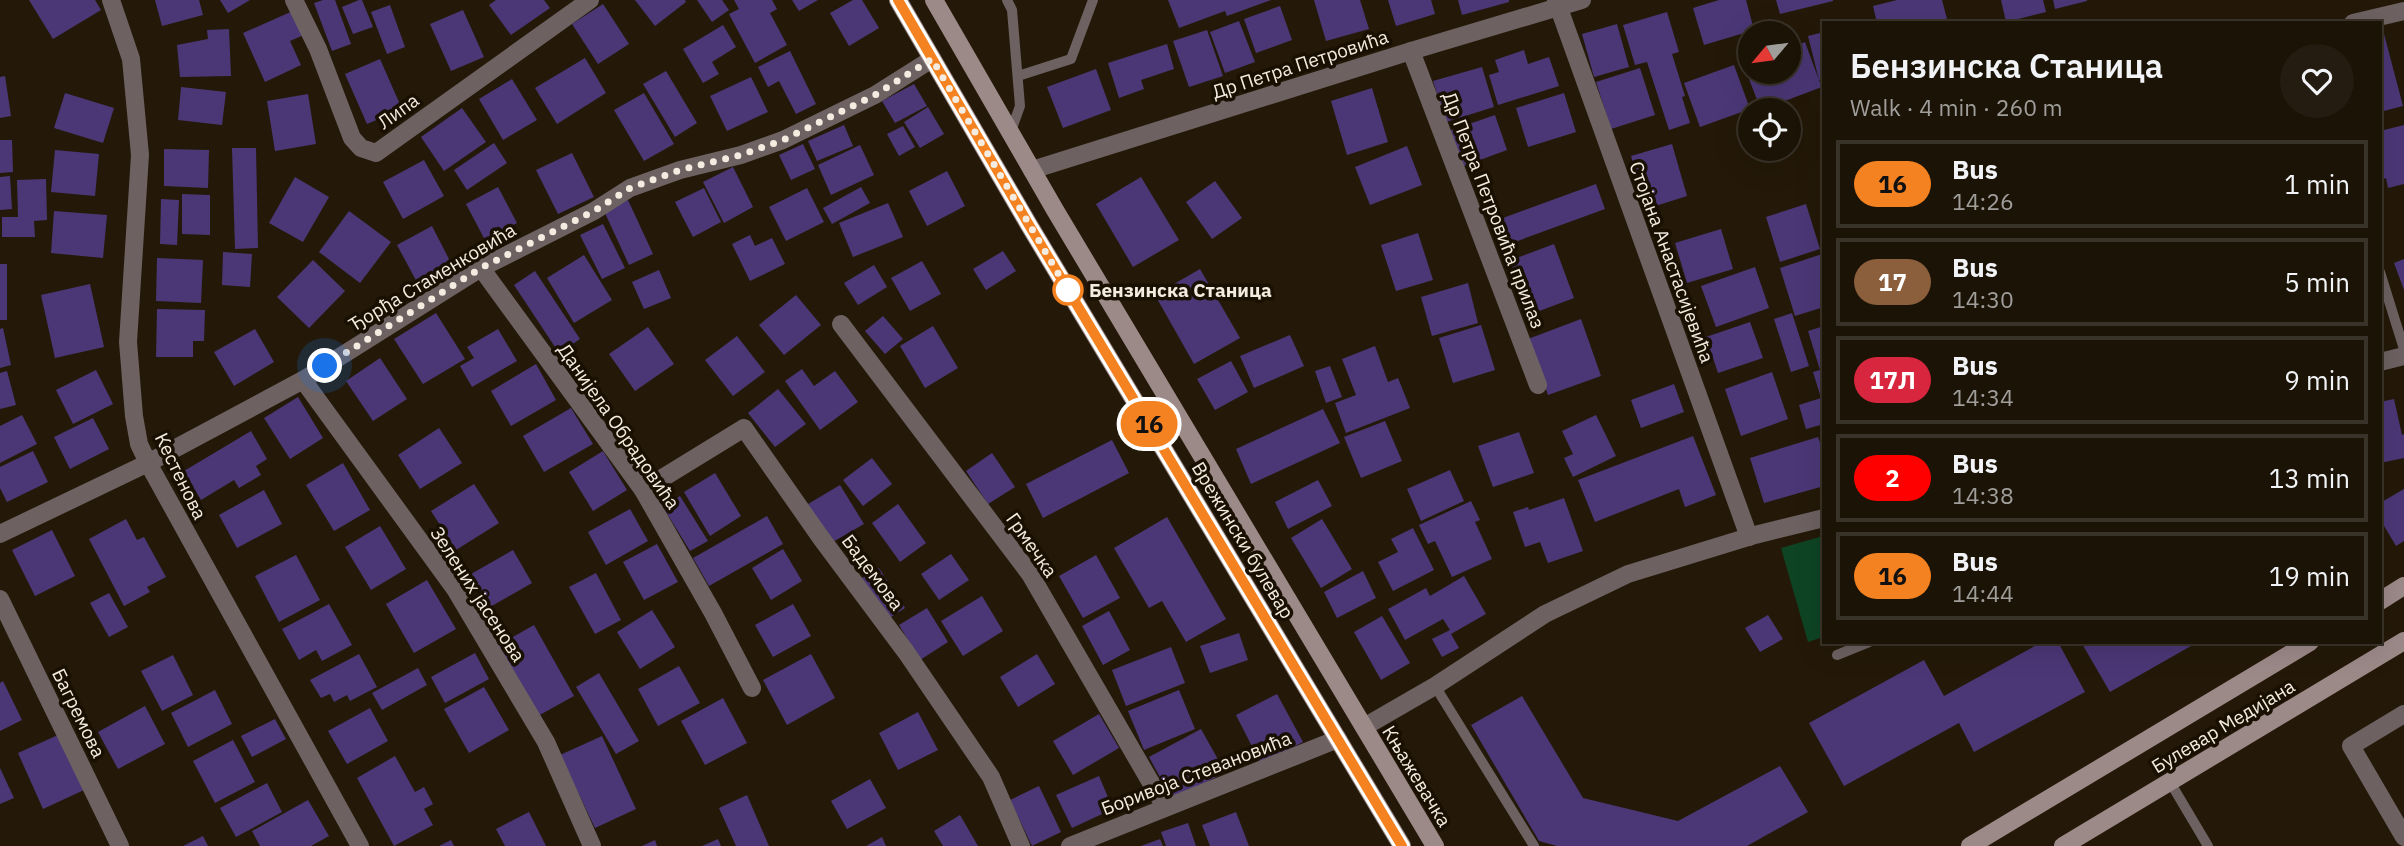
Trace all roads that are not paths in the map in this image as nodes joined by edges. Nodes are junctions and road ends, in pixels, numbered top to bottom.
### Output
1 (111, 0) edge
2 (294, 0) edge
3 (590, 0) edge
4 (898, 0) edge
5 (934, 0) edge
6 (1007, 0) edge
7 (1093, 0) edge
8 (1582, 0) edge
9 (1557, 3) edge
10 (566, 6) edge
11 (2404, 11) edge
12 (2362, 21) edge
13 (1411, 51) junction
14 (932, 59) junction
15 (1018, 76) junction
16 (1010, 134) junction
17 (1032, 170) junction
18 (481, 268) junction
19 (2382, 278) edge
20 (841, 324) dead end
21 (2404, 349) edge
22 (2404, 356) edge
23 (2382, 362) edge
24 (303, 380) junction
25 (1538, 385) dead end
26 (148, 463) junction
27 (643, 491) junction
28 (1822, 519) edge
29 (0, 534) edge
30 (1749, 537) junction
31 (2404, 586) edge
32 (0, 599) edge
33 (2382, 600) edge
34 (2404, 641) edge
35 (1865, 644) edge
36 (2308, 644) edge
37 (1837, 655) dead end
38 (1435, 686) junction
39 (752, 688) dead end
40 (2404, 714) edge
41 (1364, 727) junction
42 (1338, 739) junction
43 (2170, 782) junction
44 (1165, 807) junction
45 (2404, 837) edge
46 (120, 846) edge
47 (360, 846) edge
48 (592, 846) edge
49 (1021, 846) edge
50 (1070, 846) edge
51 (1402, 846) edge
52 (1435, 846) edge
53 (1534, 846) edge
54 (1970, 846) edge
55 (2063, 846) edge
56 (2208, 846) edge

1 - 26 street, Кестенова
2 - 10 street, Липа
3 - 10 street, Липа
4 - 14 main road, Врежински булевар
5 - 16 main road, Врежински булевар
6 - 15 lane
7 - 15 lane
8 - 9 street, Др Петра Петровића
9 - 13 street, Др Петра Петровића
9 - 30 street, Стојана Анастасијевића
11 - 12 street
13 - 17 street, Др Петра Петровића
13 - 25 street, Др Петра Петровића прилаз
14 - 18 street, Ђорђа Стаменковића
14 - 42 main road, Врежински булевар
15 - 16 lane
16 - 17 main road, Врежински булевар
17 - 41 main road, Врежински булевар
18 - 24 street, Ђорђа Стаменковића
18 - 27 street, Данијела Обрадовића
19 - 21 lane
20 - 44 street, Грмечка
22 - 23 street
24 - 26 street, Ђорђа Стаменковића
24 - 48 street, Зелених јасенова
26 - 29 street, Ђорђа Стаменковића
26 - 47 street, Кестенова
27 - 39 street, Данијела Обрадовића
27 - 49 street, Бадемова
28 - 30 street
30 - 38 street
31 - 33 main road
32 - 46 street, Багремова
34 - 43 main road, Булевар Медијана
35 - 37 lane
36 - 54 main road, Булевар Медијана
38 - 41 street
38 - 53 lane
40 - 45 street
41 - 52 main road, Књажевачка
42 - 44 street, Боривоја Стевановића
42 - 51 main road
43 - 55 main road, Булевар Медијана
43 - 56 lane
44 - 50 street, Боривоја Стевановића

